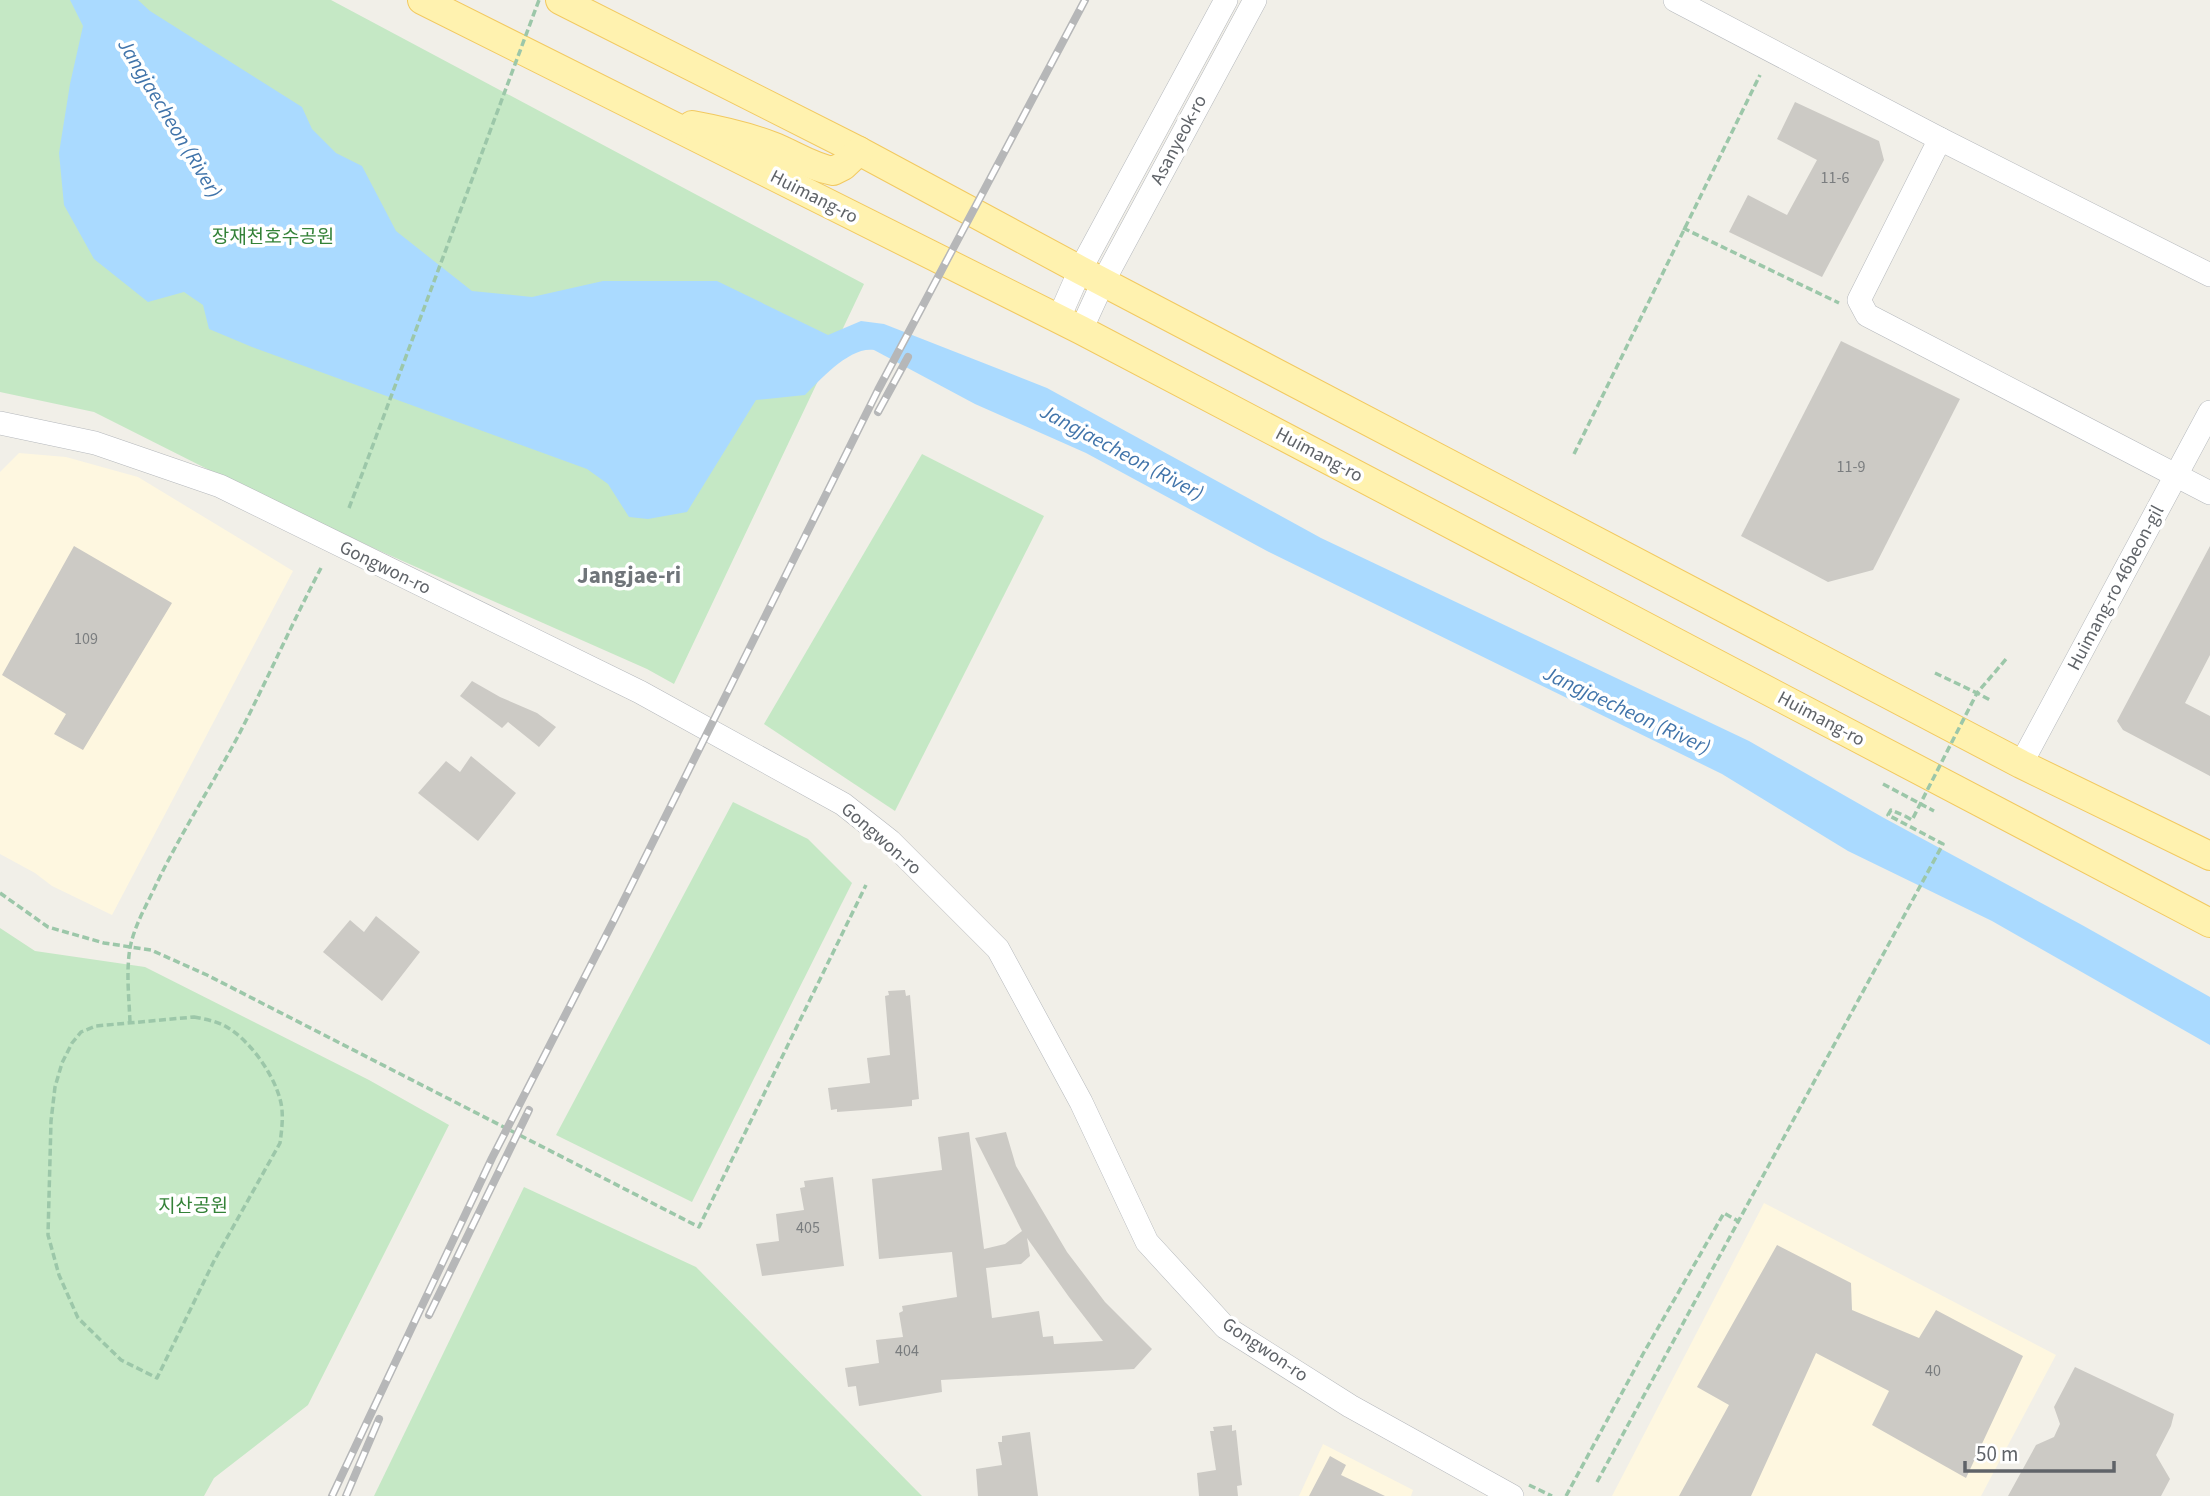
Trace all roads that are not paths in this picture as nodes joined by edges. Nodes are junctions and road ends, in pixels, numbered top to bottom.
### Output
1 (422, 0) edge
2 (560, 0) edge
3 (1226, 0) edge
4 (1255, 0) edge
5 (1675, 0) edge
6 (659, 119) junction
7 (1940, 139) junction
8 (859, 150) junction
9 (1092, 275) junction
10 (2210, 275) edge
11 (1070, 325) junction
12 (2210, 412) edge
13 (0, 423) edge
14 (2176, 476) junction
15 (2210, 493) edge
16 (2021, 764) junction
17 (2210, 856) edge
18 (2210, 923) edge
19 (1517, 1489) edge

1 - 6 main road, Huimang-ro
2 - 8 main road
3 - 9 street, Asanyeok-ro
4 - 9 street, Asanyeok-ro
5 - 7 street
6 - 8 main road
6 - 11 main road, Huimang-ro
7 - 10 street
7 - 14 street
8 - 9 main road
9 - 11 street
9 - 16 main road
11 - 18 main road, Huimang-ro
12 - 14 street, Huimang-ro 46beon-gil
13 - 19 street, Gongwon-ro
14 - 15 street
14 - 16 street, Huimang-ro 46beon-gil
16 - 17 main road

